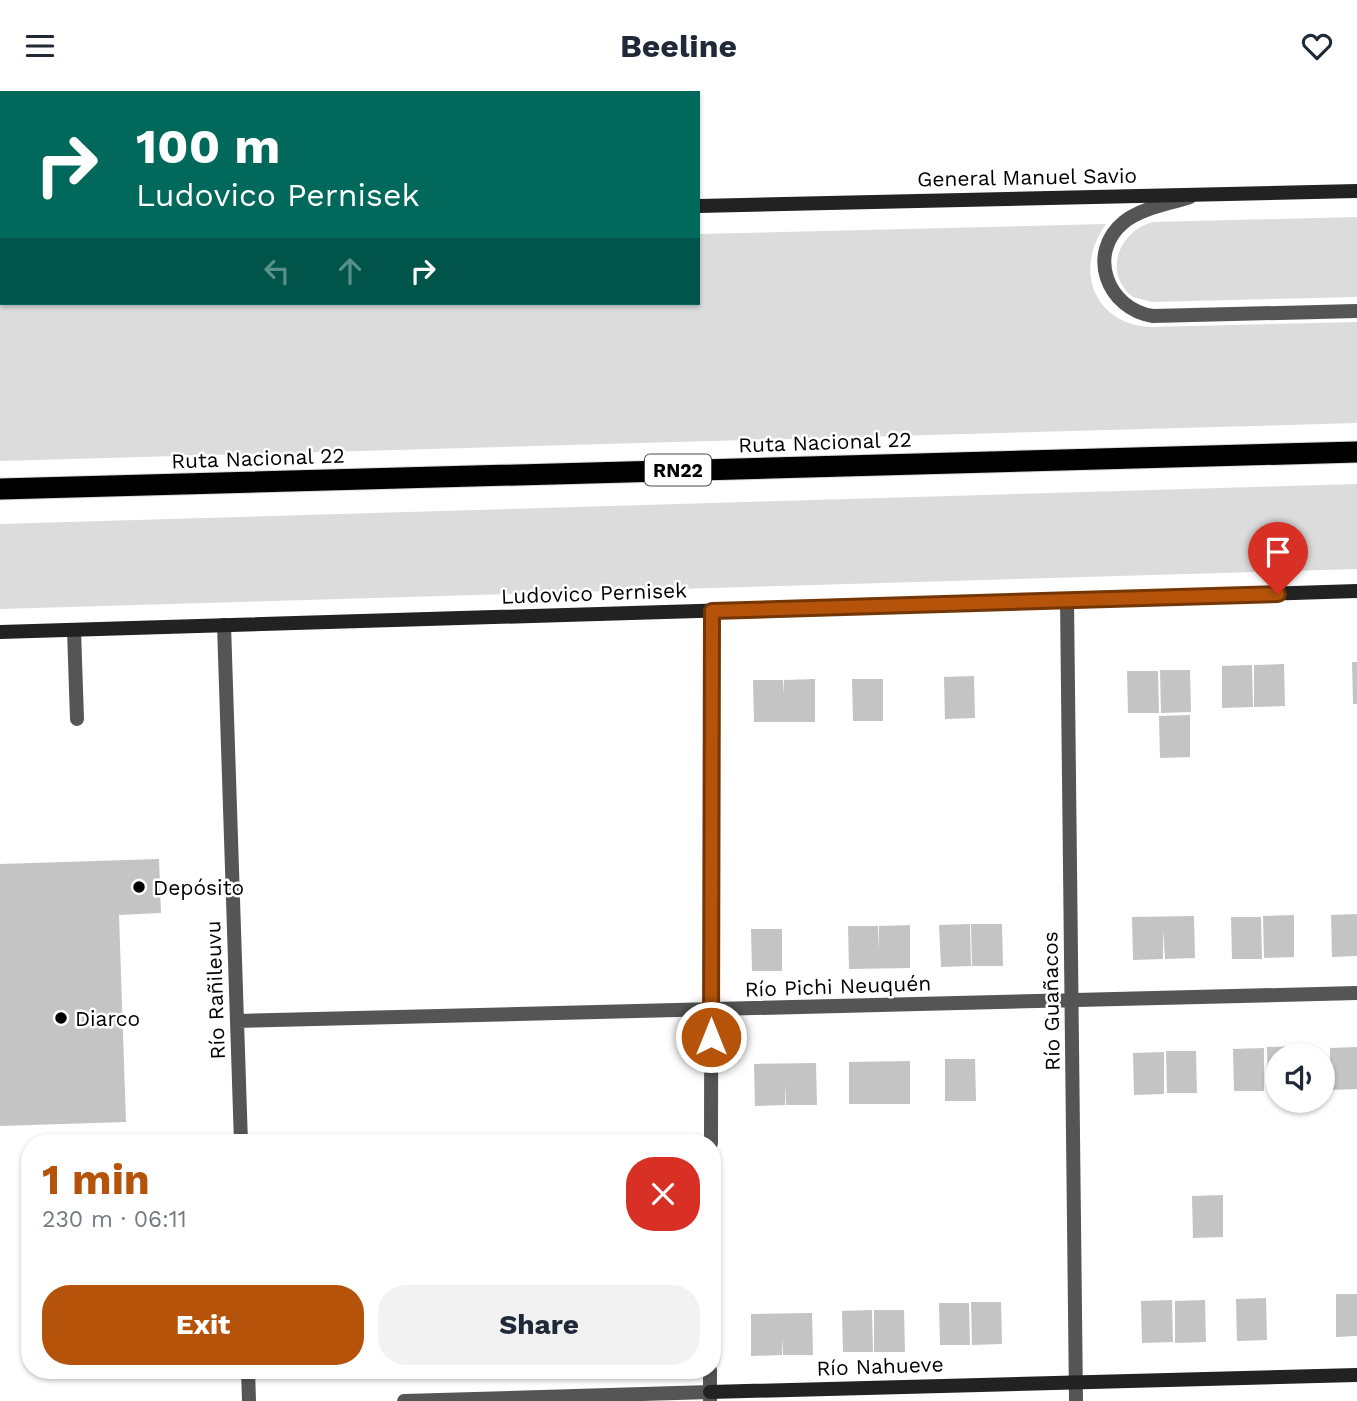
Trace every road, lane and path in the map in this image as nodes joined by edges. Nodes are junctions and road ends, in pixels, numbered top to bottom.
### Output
1 (1357, 191) edge
2 (1198, 195) junction
3 (700, 206) edge
4 (1357, 311) edge
5 (1357, 451) edge
6 (0, 489) edge
7 (1357, 591) edge
8 (1067, 600) junction
9 (712, 611) junction
10 (224, 625) junction
11 (74, 630) junction
12 (0, 632) edge
13 (78, 719) dead end
14 (1357, 993) edge
15 (1072, 1000) junction
16 (711, 1010) junction
17 (237, 1021) junction
18 (241, 1134) edge
19 (711, 1134) edge
20 (1357, 1375) edge
21 (248, 1379) edge
22 (710, 1379) edge
23 (1076, 1382) junction
24 (710, 1397) edge
25 (249, 1401) edge
26 (404, 1401) edge
27 (1076, 1401) edge

1 - 2 street, General Manuel Savio
2 - 3 street, General Manuel Savio
2 - 4 street
5 - 6 highway, Ruta Nacional 22 / RN22
7 - 8 street, Ludovico Pernisek
8 - 9 street, Ludovico Pernisek
8 - 15 street, Río Guañacos
9 - 10 street, Ludovico Pernisek
9 - 16 street
10 - 11 street, Ludovico Pernisek
10 - 17 street, Río Rañileuvu
11 - 12 street, Ludovico Pernisek
11 - 13 street
14 - 15 street, Río Pichi Neuquén
15 - 16 street, Río Pichi Neuquén
15 - 23 street, Río Guañacos
16 - 17 street, Río Pichi Neuquén
16 - 19 street
17 - 18 street, Río Rañileuvu
20 - 23 street, Río Nahueve
21 - 25 street
22 - 24 street
23 - 24 street, Río Nahueve
23 - 27 street, Río Guañacos
24 - 26 street, Río Nahueve

